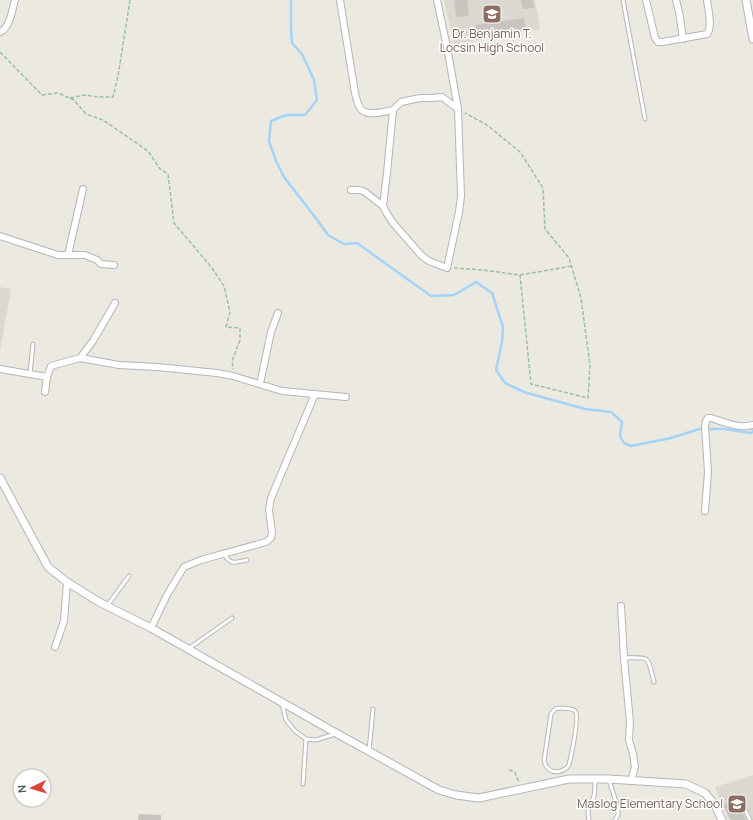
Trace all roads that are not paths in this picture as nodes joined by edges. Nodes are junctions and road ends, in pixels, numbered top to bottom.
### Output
1 (15, 0) edge
2 (340, 0) edge
3 (437, 0) edge
4 (623, 0) edge
5 (646, 0) edge
6 (676, 0) edge
7 (707, 0) edge
8 (746, 0) edge
9 (0, 32) edge
10 (683, 39) junction
11 (753, 40) edge
12 (458, 109) junction
13 (392, 110) junction
14 (645, 119) dead end
15 (83, 189) dead end
16 (351, 190) dead end
17 (383, 206) junction
18 (0, 236) edge
19 (68, 255) junction
20 (114, 265) dead end
21 (115, 303) dead end
22 (278, 313) dead end
23 (33, 344) dead end
24 (80, 358) junction
25 (0, 369) edge
26 (30, 374) junction
27 (46, 377) junction
28 (260, 384) junction
29 (45, 392) dead end
30 (315, 394) junction
31 (346, 397) dead end
32 (753, 425) edge
33 (0, 478) edge
34 (705, 511) dead end
35 (224, 554) junction
36 (247, 560) dead end
37 (129, 576) dead end
38 (67, 582) junction
39 (107, 606) junction
40 (621, 606) dead end
41 (232, 618) dead end
42 (151, 628) junction
43 (55, 647) dead end
44 (188, 649) junction
45 (624, 658) junction
46 (654, 682) dead end
47 (282, 702) junction
48 (373, 709) dead end
49 (336, 733) junction
50 (306, 739) junction
51 (369, 751) junction
52 (553, 772) junction
53 (594, 779) junction
54 (609, 779) junction
55 (631, 781) junction
56 (553, 782) junction
57 (304, 784) dead end
58 (742, 804) dead end
59 (589, 820) edge
60 (616, 820) edge
61 (722, 820) edge
62 (750, 820) edge

1 - 9 street
2 - 13 street
3 - 12 street
4 - 14 lane
5 - 10 street
6 - 10 street
7 - 10 street
8 - 11 street
12 - 13 street
12 - 17 street
13 - 17 street
15 - 19 street
16 - 17 street
18 - 19 street
19 - 20 street
21 - 24 street
22 - 28 street
23 - 26 lane
24 - 27 street
24 - 28 street
25 - 26 street
26 - 27 street
27 - 29 street
28 - 30 street
30 - 31 street
30 - 35 street
32 - 34 street
33 - 38 street
35 - 36 lane
35 - 42 street
37 - 39 lane
38 - 39 street
38 - 43 street
39 - 42 street
40 - 45 street
41 - 44 lane
42 - 44 street
44 - 47 street
45 - 46 lane
45 - 55 street
47 - 49 street
47 - 50 lane
48 - 51 lane
49 - 50 lane
49 - 51 street
50 - 57 lane
51 - 56 street
52 - 52 lane
52 - 56 lane
53 - 54 street
53 - 56 street
53 - 59 lane
54 - 55 street
54 - 60 lane
55 - 61 street
58 - 62 lane

